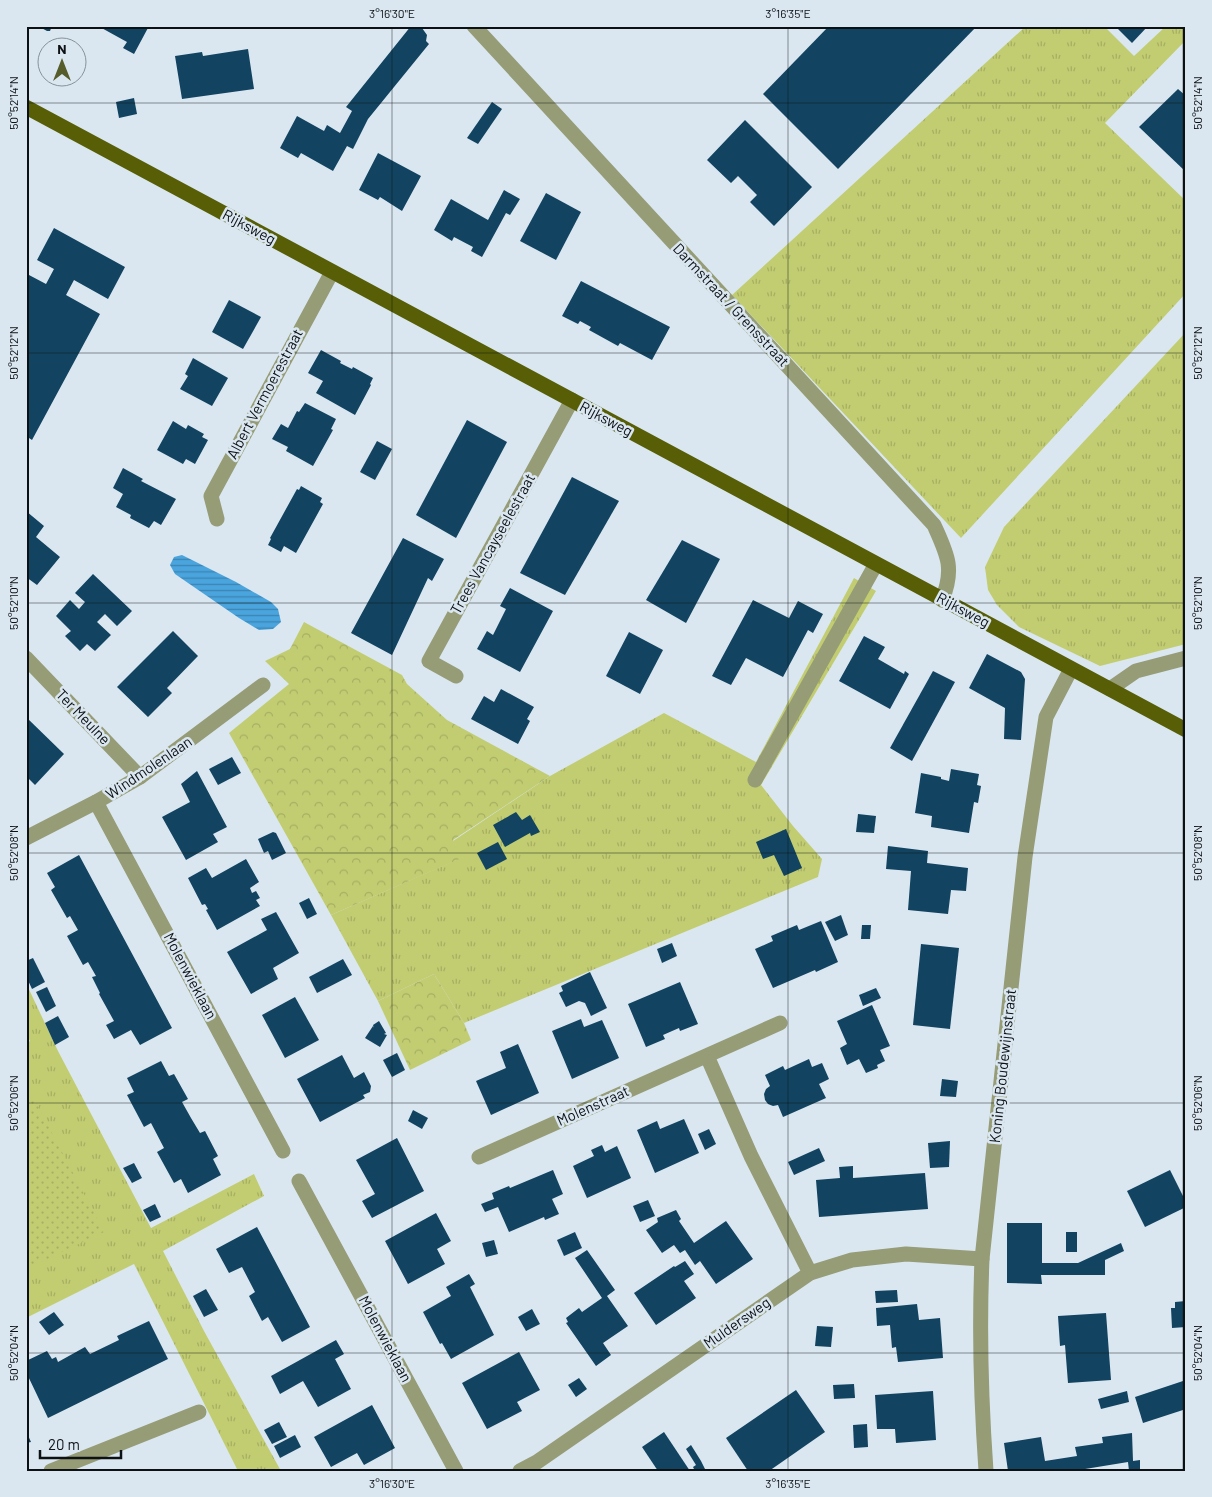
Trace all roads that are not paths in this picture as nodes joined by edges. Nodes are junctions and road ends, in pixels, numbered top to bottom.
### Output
1 (474, 26) edge
2 (26, 107) edge
3 (332, 272) junction
4 (572, 400) junction
5 (217, 518) dead end
6 (876, 564) junction
7 (942, 600) junction
8 (26, 658) edge
9 (1186, 658) edge
10 (1071, 669) junction
11 (456, 676) dead end
12 (263, 685) dead end
13 (1110, 689) junction
14 (1186, 730) edge
15 (140, 777) junction
16 (755, 780) dead end
17 (96, 802) junction
18 (26, 838) edge
19 (780, 1023) dead end
20 (707, 1056) junction
21 (283, 1151) dead end
22 (479, 1157) dead end
23 (300, 1181) dead end
24 (982, 1258) junction
25 (810, 1273) junction
26 (199, 1412) dead end
27 (51, 1471) edge
28 (456, 1471) edge
29 (520, 1471) edge
30 (986, 1471) edge

1 - 7 street, Darmstraat / Grensstraat
2 - 3 main road, Rijksweg
3 - 4 main road, Rijksweg
3 - 5 street, Albert Vermoerestraat
4 - 6 main road, Rijksweg
4 - 11 street, Trees Vancayseelestraat
6 - 7 main road, Rijksweg
6 - 16 street
7 - 10 main road, Rijksweg
8 - 15 street, Ter Meulne
9 - 13 street
10 - 13 main road, Rijksweg
10 - 24 street, Koning Boudewijnstraat
12 - 15 street, Windmolenlaan
13 - 14 main road, Rijksweg
15 - 17 street, Windmolenlaan
17 - 18 street, Windmolenlaan
17 - 21 street, Molenwieklaan
19 - 20 street, Molenstraat
20 - 22 street, Molenstraat
20 - 25 street
23 - 28 street, Molenwieklaan
24 - 25 street, Muldersweg
24 - 30 street, Koning Boudewijnstraat
25 - 29 street, Muldersweg
26 - 27 street

